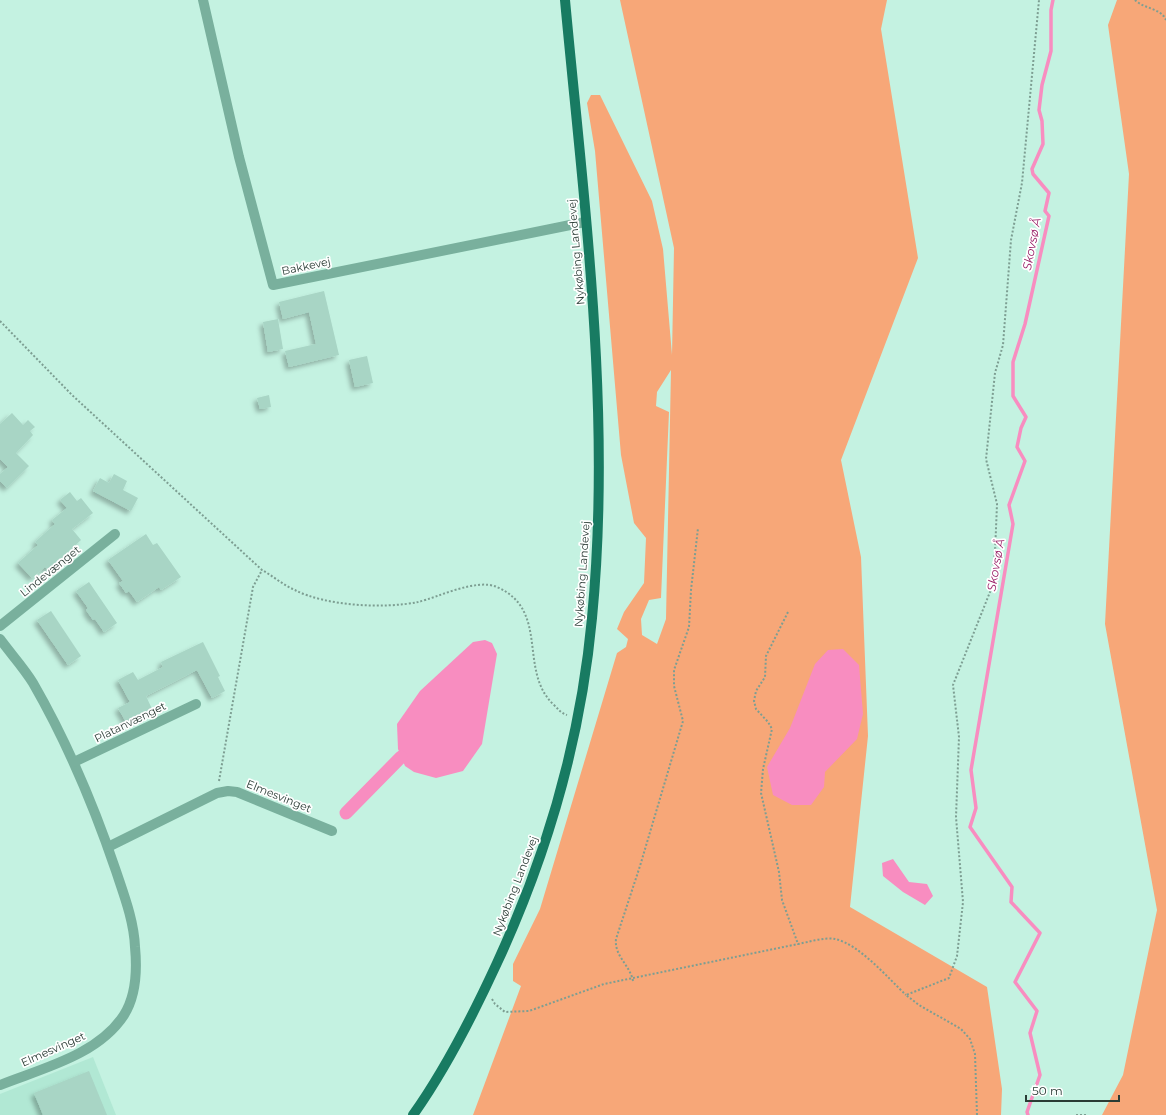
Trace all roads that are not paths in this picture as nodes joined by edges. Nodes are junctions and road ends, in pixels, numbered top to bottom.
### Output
1 (203, 0) edge
2 (565, 0) edge
3 (585, 222) junction
4 (115, 534) dead end
5 (0, 626) edge
6 (0, 639) edge
7 (196, 704) dead end
8 (74, 762) junction
9 (332, 831) dead end
10 (108, 847) junction
11 (0, 1085) edge
12 (413, 1115) edge

1 - 3 street, Bakkevej
2 - 3 main road, Nykøbing Landevej
3 - 12 main road, Nykøbing Landevej
4 - 5 street, Lindevænget
6 - 8 street, Elmesvinget
7 - 8 street, Platanvænget
8 - 10 street, Elmesvinget
9 - 10 street, Elmesvinget
10 - 11 street, Elmesvinget

